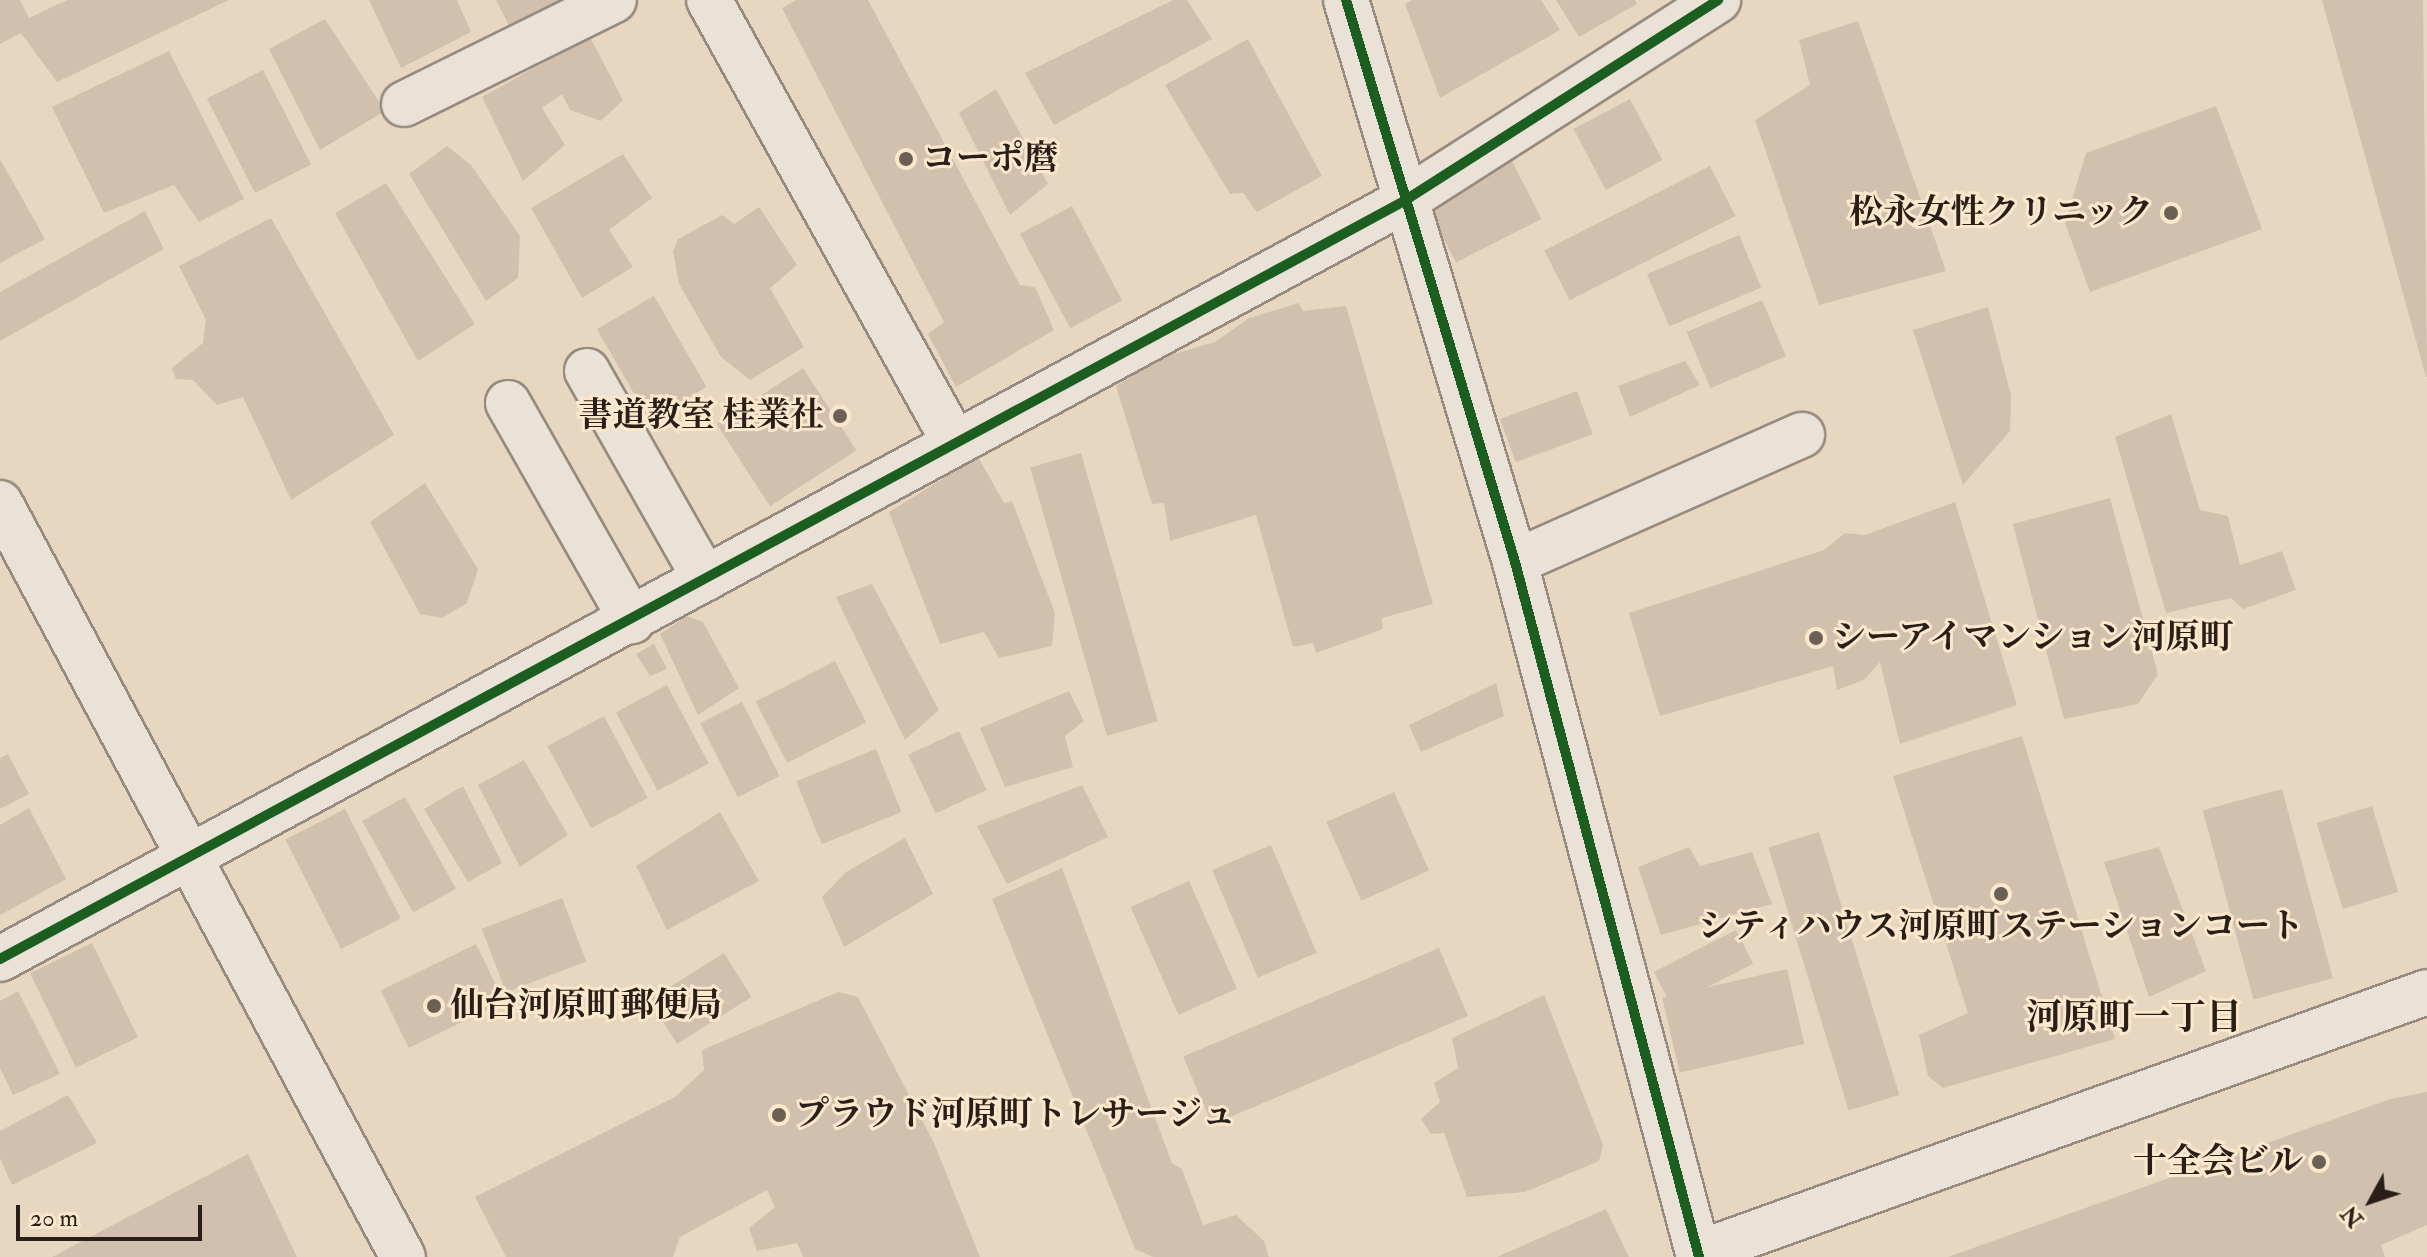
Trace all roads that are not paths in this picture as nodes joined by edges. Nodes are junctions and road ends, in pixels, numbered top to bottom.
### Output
1 (614, 0) edge
2 (1346, 0) edge
3 (1718, 0) edge
4 (721, 4) edge
5 (404, 104) dead end
6 (1404, 201) junction
7 (587, 371) dead end
8 (508, 403) dead end
9 (1802, 435) dead end
10 (953, 440) junction
11 (0, 503) edge
12 (1515, 562) junction
13 (705, 579) junction
14 (632, 621) junction
15 (185, 860) junction
16 (0, 959) edge
17 (2427, 992) edge
18 (1699, 1255) edge
19 (403, 1257) edge

1 - 5 street
2 - 6 street
3 - 6 street
4 - 10 street
6 - 10 street
6 - 12 street
7 - 13 street
8 - 14 street
9 - 12 street
10 - 13 street
11 - 15 street
12 - 18 street
13 - 14 street
14 - 15 street
15 - 16 street
15 - 19 street
17 - 18 street

